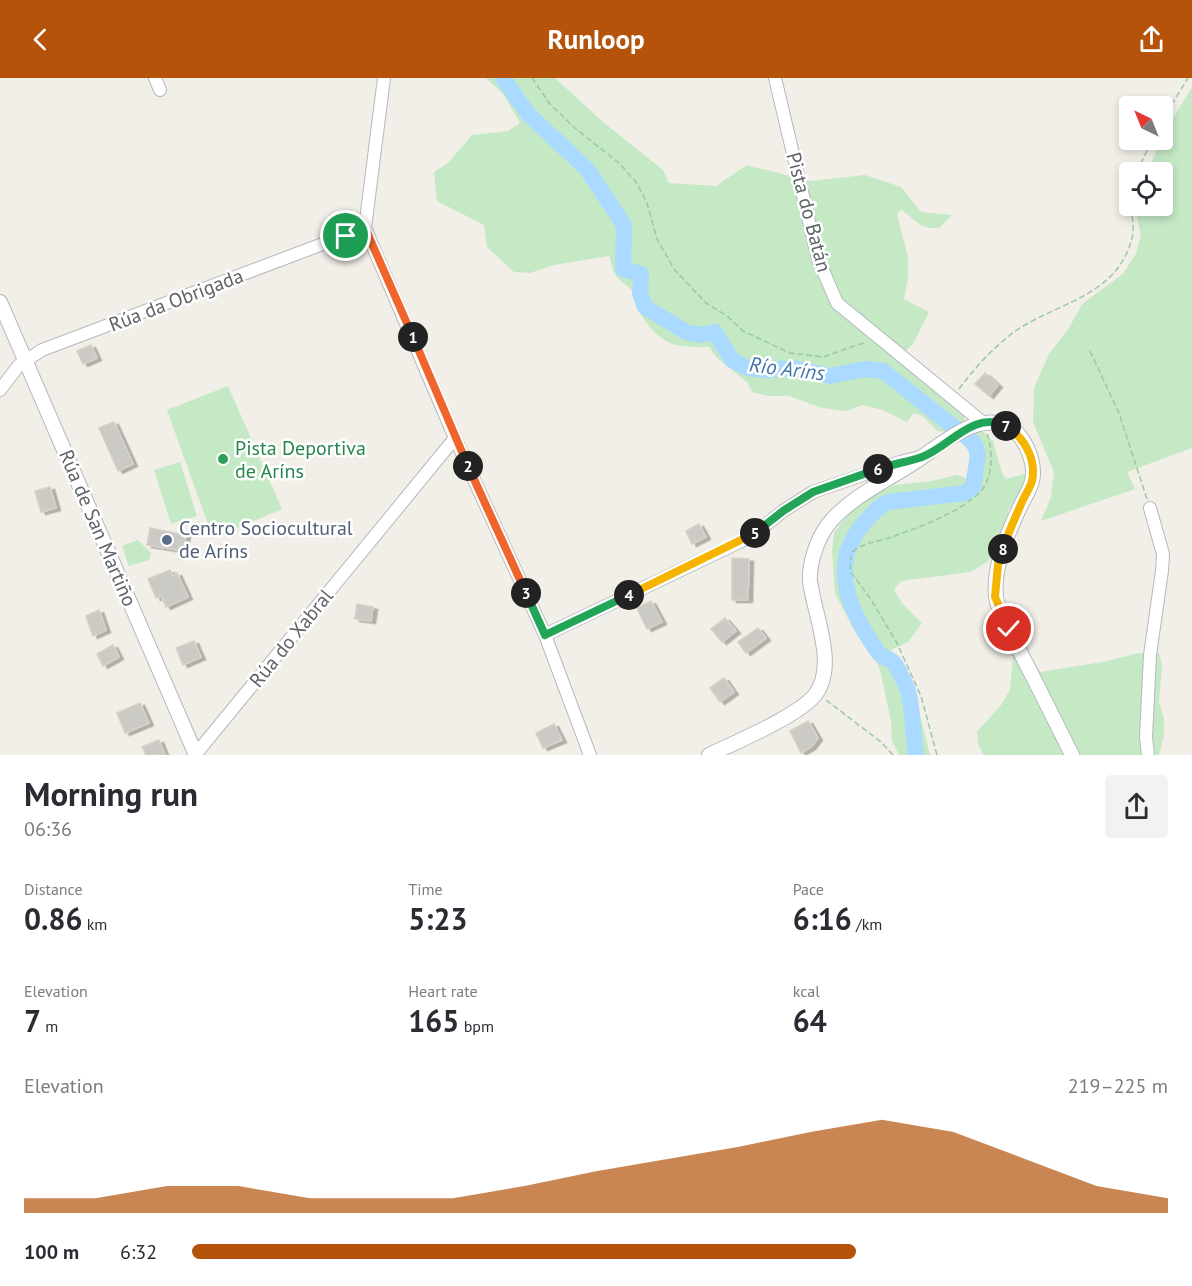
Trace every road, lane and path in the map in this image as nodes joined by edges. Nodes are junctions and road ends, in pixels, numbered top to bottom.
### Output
1 (384, 78) edge
2 (532, 78) edge
3 (775, 78) edge
4 (1188, 78) edge
5 (1173, 102) edge
6 (1132, 216) edge
7 (365, 228) junction
8 (0, 302) edge
9 (879, 338) junction
10 (1090, 351) dead end
11 (26, 360) junction
12 (0, 390) edge
13 (953, 397) junction
14 (976, 425) junction
15 (455, 438) junction
16 (924, 456) junction
17 (1150, 508) joint
18 (545, 635) junction
19 (817, 693) junction
20 (196, 755) edge
21 (591, 755) edge
22 (709, 755) edge
23 (893, 755) edge
24 (937, 755) edge
25 (1072, 755) edge
26 (1148, 755) edge

1 - 7 street
2 - 9 path
3 - 9 street, Pista do Batán
4 - 5 path
6 - 13 path
7 - 11 street, Rúa da Obrigada
7 - 15 street
8 - 11 street, Rúa de San Martiño
9 - 13 street, Pista do Batán
10 - 17 path
11 - 12 street, Rúa da Obrigada
11 - 20 street, Rúa de San Martiño
13 - 14 street, Pista do Batán
14 - 16 street
14 - 24 path
14 - 25 street
15 - 18 street
15 - 20 street, Rúa do Xabral
16 - 18 street
16 - 19 street
17 - 26 street
18 - 21 street
19 - 22 street
19 - 23 path

